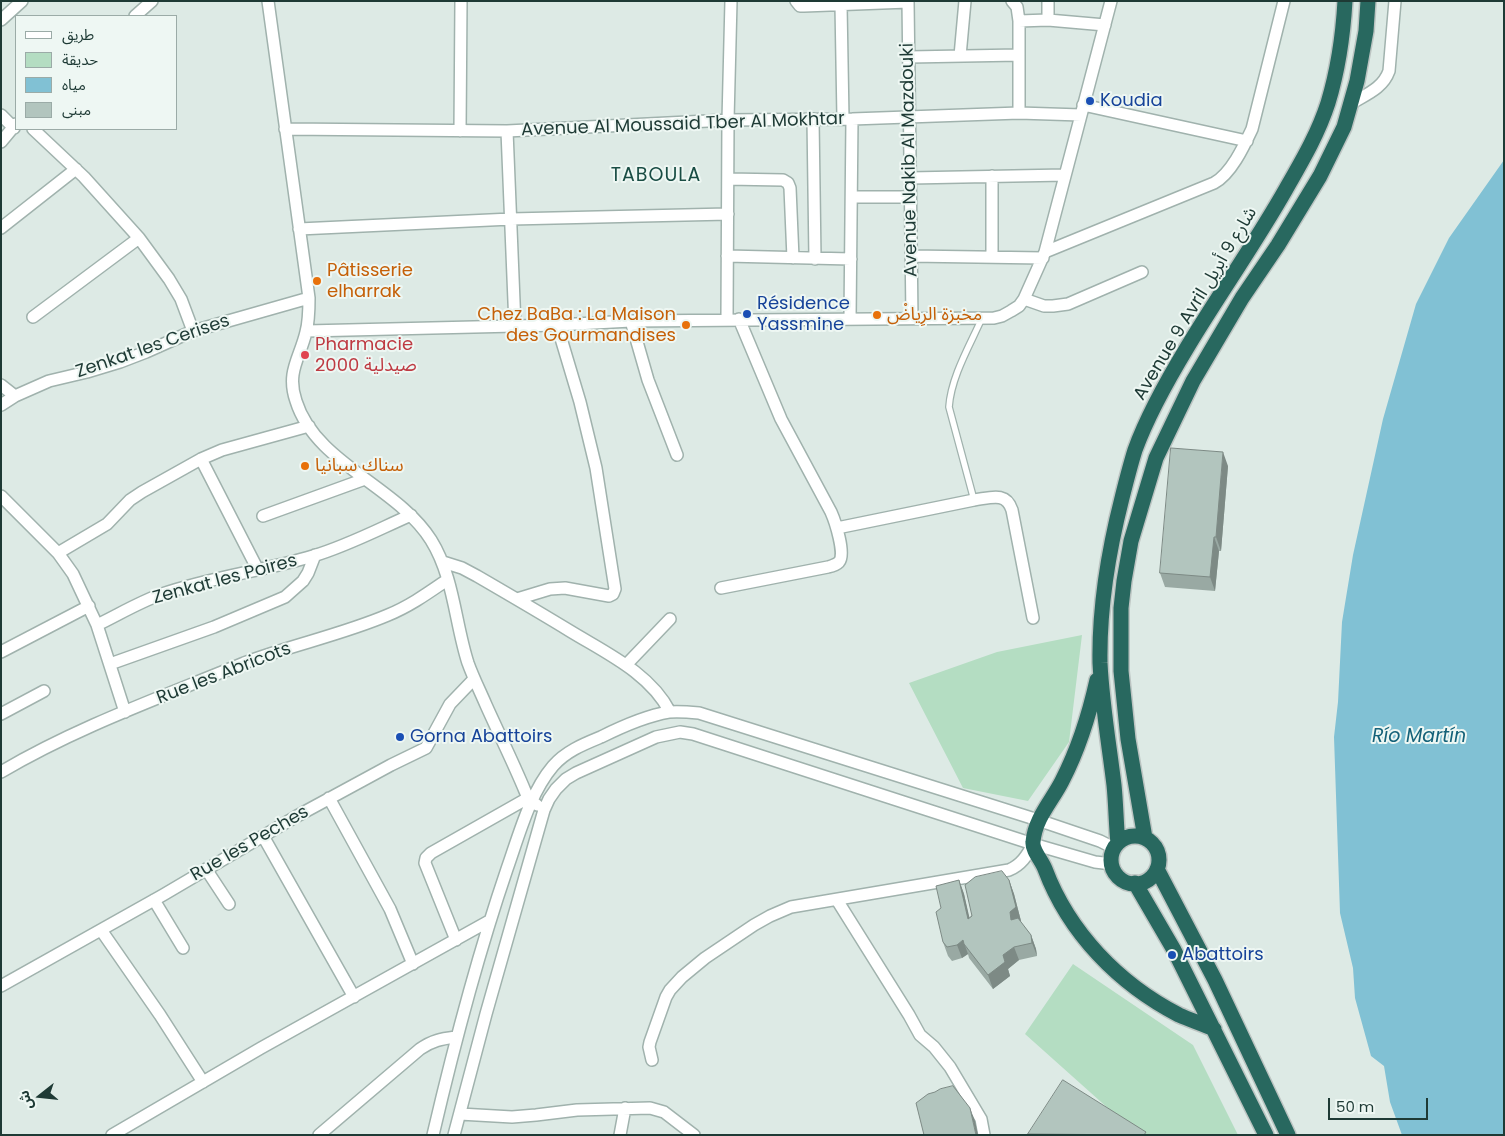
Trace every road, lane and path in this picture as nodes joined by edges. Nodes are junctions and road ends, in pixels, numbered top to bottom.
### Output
1 (22, 1) edge
2 (152, 1) edge
3 (268, 1) edge
4 (461, 1) edge
5 (731, 1) edge
6 (796, 1) edge
7 (965, 1) edge
8 (1012, 1) edge
9 (1048, 1) edge
10 (1111, 1) edge
11 (1284, 1) edge
12 (1345, 1) edge
13 (1368, 1) edge
14 (1395, 1) edge
15 (908, 2) edge
16 (841, 5) junction
17 (136, 15) edge
18 (1, 20) edge
19 (1048, 20) junction
20 (1018, 21) junction
21 (1105, 25) junction
22 (1019, 55) junction
23 (960, 56) junction
24 (909, 57) junction
25 (1352, 103) junction
26 (1082, 110) junction
27 (1019, 113) junction
28 (1, 115) edge
29 (909, 117) junction
30 (813, 119) junction
31 (848, 119) junction
32 (728, 120) junction
33 (15, 126) edge
34 (285, 129) junction
35 (34, 130) edge
36 (460, 131) junction
37 (507, 131) junction
38 (1247, 141) junction
39 (1, 142) edge
40 (76, 169) junction
41 (1065, 175) junction
42 (992, 176) junction
43 (910, 178) junction
44 (728, 179) junction
45 (910, 196) junction
46 (852, 197) junction
47 (728, 214) junction
48 (511, 219) junction
49 (1, 228) edge
50 (299, 228) junction
51 (139, 238) junction
52 (1044, 255) junction
53 (728, 256) junction
54 (911, 256) junction
55 (992, 257) junction
56 (793, 258) junction
57 (815, 258) junction
58 (851, 259) junction
59 (1142, 272) dead end
60 (309, 298) junction
61 (1024, 299) junction
62 (33, 317) dead end
63 (912, 318) junction
64 (988, 318) junction
65 (733, 319) junction
66 (850, 319) junction
67 (632, 321) junction
68 (557, 324) junction
69 (515, 326) junction
70 (193, 331) junction
71 (307, 331) junction
72 (1, 385) edge
73 (15, 396) junction
74 (1, 405) edge
75 (309, 426) junction
76 (677, 455) dead end
77 (201, 459) junction
78 (365, 479) junction
79 (1, 496) edge
80 (974, 500) junction
81 (411, 515) junction
82 (263, 516) dead end
83 (837, 528) junction
84 (58, 553) junction
85 (315, 555) junction
86 (443, 562) junction
87 (258, 570) junction
88 (448, 580) junction
89 (721, 588) dead end
90 (517, 599) junction
91 (88, 606) junction
92 (1033, 618) dead end
93 (670, 619) dead end
94 (96, 625) junction
95 (1, 652) edge
96 (110, 664) junction
97 (626, 665) junction
98 (1100, 665) junction
99 (474, 679) junction
100 (44, 691) dead end
101 (125, 712) junction
102 (670, 712) junction
103 (1, 714) edge
104 (1, 772) edge
105 (329, 798) junction
106 (530, 800) junction
107 (544, 810) junction
108 (1038, 820) junction
109 (263, 836) junction
110 (1145, 838) junction
111 (1033, 844) junction
112 (1116, 846) junction
113 (1112, 864) junction
114 (206, 869) junction
115 (1157, 869) junction
116 (1135, 884) junction
117 (154, 900) junction
118 (837, 900) junction
119 (229, 904) dead end
120 (489, 921) junction
121 (101, 930) junction
122 (456, 940) junction
123 (182, 948) dead end
124 (413, 964) junction
125 (1, 986) edge
126 (354, 997) junction
127 (1214, 1029) junction
128 (456, 1036) junction
129 (652, 1060) dead end
130 (203, 1082) junction
131 (625, 1108) junction
132 (460, 1114) junction
133 (112, 1135) edge
134 (319, 1135) edge
135 (433, 1135) edge
136 (454, 1135) edge
137 (620, 1135) edge
138 (694, 1135) edge
139 (984, 1135) edge
140 (1266, 1135) edge
141 (1288, 1135) edge

1 - 18 street
2 - 17 street
3 - 34 street
4 - 36 street
5 - 32 street
6 - 16 street
7 - 23 street
8 - 20 street
9 - 19 street
10 - 21 street
11 - 38 street
12 - 98 highway, Avenue 9 Avril شارع 9 أبريل
13 - 25 highway, Avenue 9 Avril شارع 9 أبريل
14 - 25 street
15 - 16 street
15 - 24 street, Avenue Nakib Al Mazdouki
16 - 31 street
19 - 20 street
19 - 21 street
20 - 22 street
21 - 26 street
22 - 23 street
22 - 27 street
23 - 24 street
24 - 29 street, Avenue Nakib Al Mazdouki
25 - 110 highway, Avenue 9 Avril شارع 9 أبريل
26 - 27 street, Avenue Al Moussaid Tber Al Mokhtar
26 - 38 street, Avenue Al Moussaid Tber Al Mokhtar
26 - 41 street
27 - 29 street, Avenue Al Moussaid Tber Al Mokhtar
28 - 33 street
29 - 31 street, Avenue Al Moussaid Tber Al Mokhtar
29 - 43 street, Avenue Nakib Al Mazdouki
30 - 31 street, Avenue Al Moussaid Tber Al Mokhtar
30 - 32 street, Avenue Al Moussaid Tber Al Mokhtar
30 - 57 street
31 - 46 street
32 - 37 street, Avenue Al Moussaid Tber Al Mokhtar
32 - 44 street
33 - 39 street
34 - 36 street, Avenue Al Moussaid Tber Al Mokhtar
34 - 50 street
35 - 40 street
36 - 37 street, Avenue Al Moussaid Tber Al Mokhtar
37 - 48 street
38 - 52 street
40 - 49 street
40 - 51 street
41 - 42 street
41 - 52 street
42 - 43 street
42 - 55 street
43 - 45 street, Avenue Nakib Al Mazdouki
44 - 47 street
44 - 56 street
45 - 46 street
45 - 54 street, Avenue Nakib Al Mazdouki
46 - 58 street
47 - 48 street
47 - 53 street
48 - 50 street
48 - 69 street
50 - 60 street
51 - 62 street
51 - 70 street
52 - 55 street
52 - 61 street
53 - 56 street
53 - 65 street
54 - 55 street
54 - 63 street, Avenue Nakib Al Mazdouki
56 - 57 street
57 - 58 street
58 - 66 street
59 - 61 street
60 - 70 street, Zenkat les Cerises
60 - 71 street
61 - 64 street
63 - 64 street
63 - 66 street
64 - 80 lane
65 - 66 street
65 - 67 street
65 - 83 street
67 - 68 street
67 - 76 street
68 - 69 street
68 - 90 street
69 - 71 street
70 - 73 street, Zenkat les Cerises
71 - 75 street
72 - 73 street
73 - 74 street, Zenkat les Cerises
75 - 77 street
75 - 78 street
77 - 84 street
77 - 87 street
78 - 81 street
78 - 82 street
79 - 84 street
80 - 83 street
80 - 92 street
81 - 85 street, Zenkat les Poires
81 - 86 street
83 - 89 street
84 - 91 street
85 - 87 street, Zenkat les Poires
85 - 96 street
86 - 88 street
86 - 90 street
87 - 94 street, Zenkat les Poires
88 - 99 street
88 - 101 street, Rue les Abricots
90 - 97 street
91 - 94 street
91 - 95 street
93 - 97 street
94 - 96 street
96 - 101 street
97 - 102 street
98 - 108 highway
98 - 112 highway, Avenue 9 Avril شارع 9 أبريل
99 - 105 street, Rue les Peches
99 - 106 street
100 - 103 street
101 - 104 street, Rue les Abricots
102 - 106 street
102 - 108 street
105 - 109 street, Rue les Peches
105 - 124 street
106 - 107 street
106 - 120 street
106 - 122 street
107 - 111 street
107 - 132 street
108 - 111 highway
108 - 112 street
109 - 114 street, Rue les Peches
109 - 126 street
110 - 112 highway
110 - 115 highway, Avenue 9 Avril شارع 9 أبريل
111 - 113 street
111 - 118 street
111 - 127 highway
112 - 113 highway, Avenue 9 Avril شارع 9 أبريل
113 - 116 highway
114 - 117 street, Rue les Peches
114 - 119 street
115 - 116 highway
115 - 141 highway, Avenue 9 Avril شارع 9 أبريل
116 - 127 highway
117 - 121 street, Rue les Peches
117 - 123 street
118 - 129 street
118 - 139 street
120 - 122 street
120 - 128 street
121 - 125 street, Rue les Peches
121 - 130 street
122 - 124 street
124 - 126 street
126 - 130 street
127 - 140 highway
128 - 134 street
128 - 135 street
130 - 133 street
131 - 132 street
131 - 137 street
131 - 138 street
132 - 136 street

